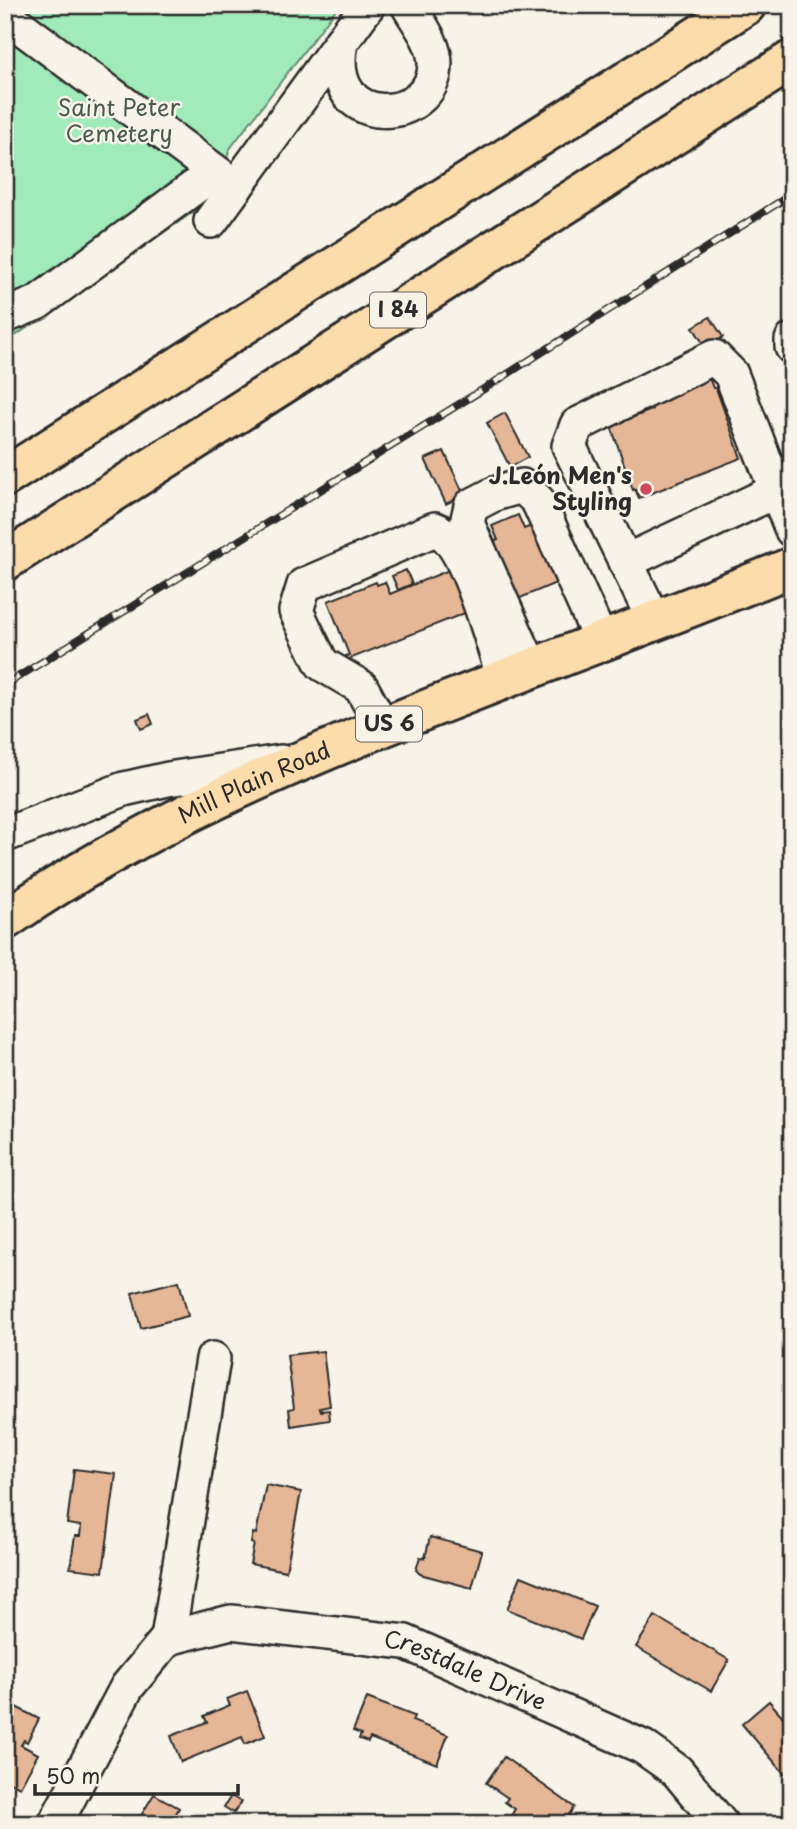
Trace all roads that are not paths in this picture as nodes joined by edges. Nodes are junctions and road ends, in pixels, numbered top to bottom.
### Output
1 (368, 5) edge
2 (408, 5) edge
3 (746, 5) edge
4 (5, 15) edge
5 (341, 42) junction
6 (792, 60) edge
7 (225, 180) junction
8 (211, 221) dead end
9 (5, 316) edge
10 (792, 340) edge
11 (792, 347) edge
12 (5, 477) edge
13 (776, 491) junction
14 (792, 530) edge
15 (5, 561) edge
16 (625, 562) junction
17 (789, 573) edge
18 (654, 620) junction
19 (601, 641) junction
20 (517, 674) junction
21 (383, 727) junction
22 (300, 759) junction
23 (5, 835) edge
24 (5, 920) edge
25 (213, 1359) dead end
26 (168, 1638) junction
27 (55, 1824) edge
28 (721, 1824) edge

1 - 5 street
2 - 5 street
3 - 12 main road
4 - 7 street
5 - 7 street
6 - 15 main road, I 84
7 - 8 street
7 - 9 street
10 - 11 street
13 - 14 street
13 - 16 street
13 - 16 street
16 - 18 street
17 - 18 main road, Mill Plain Road / US 6
18 - 19 main road, Mill Plain Road / US 6
19 - 20 main road, Mill Plain Road / US 6
19 - 20 street
20 - 21 main road, Mill Plain Road / US 6
20 - 21 street
21 - 22 main road, Mill Plain Road / US 6
22 - 23 street
22 - 24 main road, Mill Plain Road / US 6
25 - 26 street
26 - 27 street
26 - 28 street, Crestdale Drive

